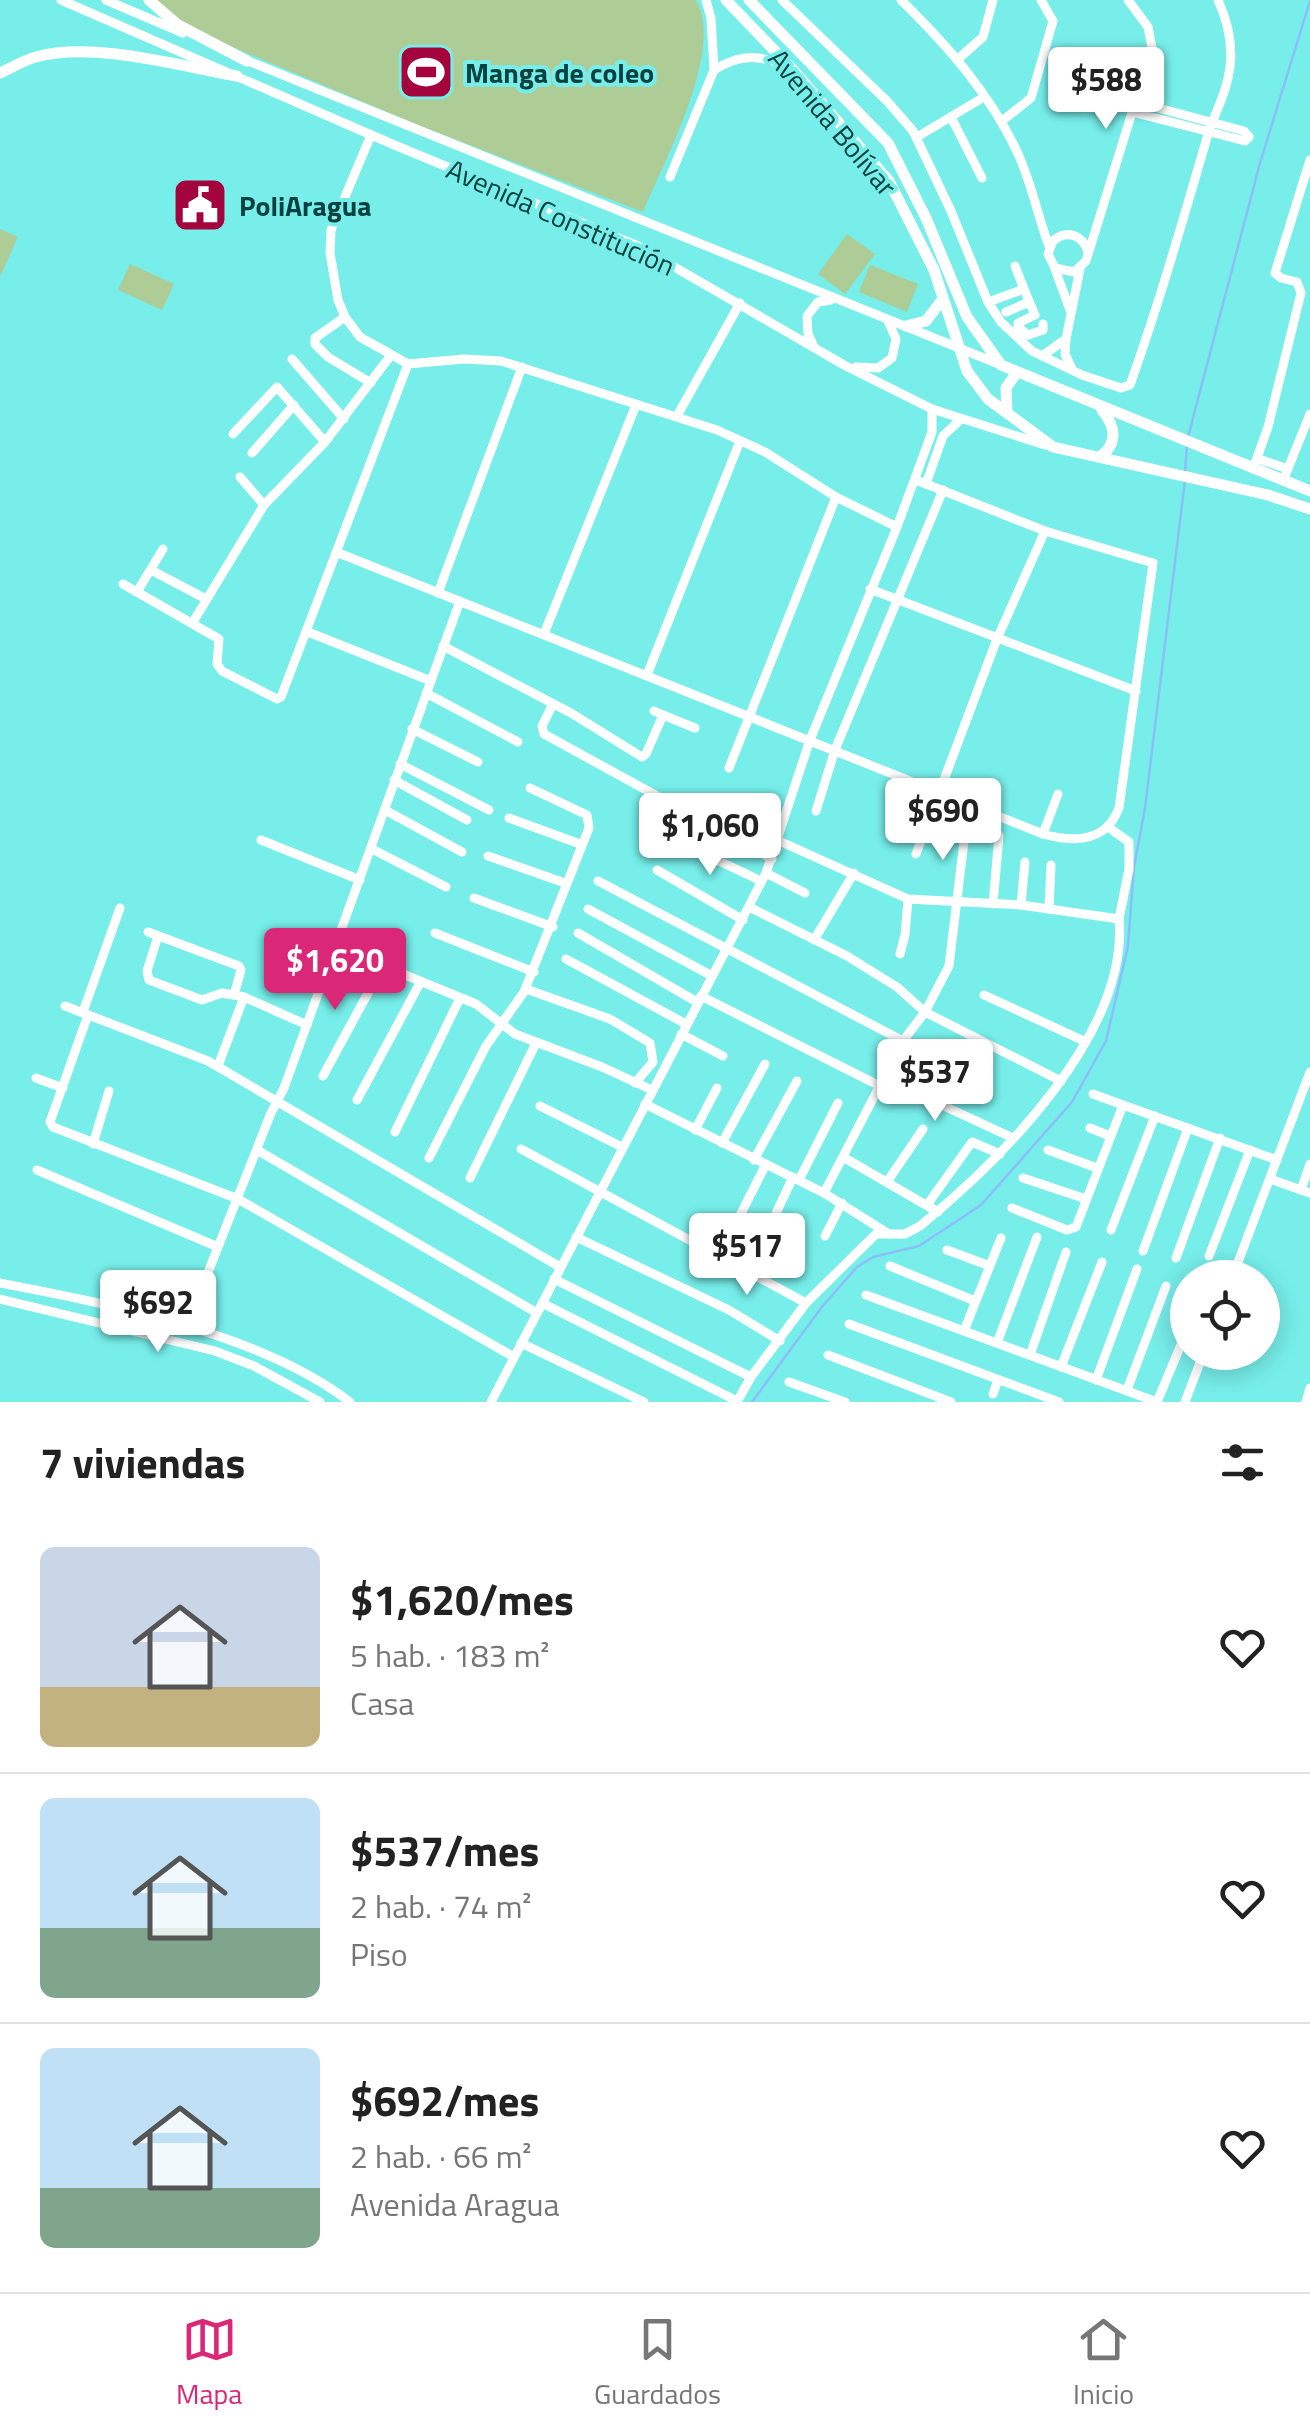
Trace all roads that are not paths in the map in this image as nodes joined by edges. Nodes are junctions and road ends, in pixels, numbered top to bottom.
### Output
1 (62, 0) edge
2 (106, 0) edge
3 (149, 0) edge
4 (706, 0) edge
5 (726, 0) edge
6 (749, 0) edge
7 (782, 0) edge
8 (993, 0) edge
9 (1042, 0) edge
10 (1128, 0) edge
11 (1218, 0) edge
12 (909, 3) edge
13 (958, 58) junction
14 (247, 61) junction
15 (714, 70) junction
16 (0, 73) edge
17 (796, 73) junction
18 (237, 76) junction
19 (984, 96) junction
20 (1134, 107) junction
21 (950, 117) junction
22 (1002, 121) junction
23 (1210, 127) junction
24 (371, 134) junction
25 (917, 138) junction
26 (1310, 160) edge
27 (670, 176) dead end
28 (982, 178) dead end
29 (1040, 221) junction
30 (1097, 228) junction
31 (1058, 236) junction
32 (1083, 241) junction
33 (1050, 246) junction
34 (1088, 252) junction
35 (1015, 266) dead end
36 (1055, 268) junction
37 (1080, 268) junction
38 (1024, 289) junction
39 (839, 300) junction
40 (942, 300) junction
41 (988, 302) junction
42 (1030, 302) junction
43 (740, 303) junction
44 (1006, 312) dead end
45 (1072, 313) junction
46 (345, 318) junction
47 (888, 319) junction
48 (1043, 324) dead end
49 (906, 326) junction
50 (1066, 339) junction
51 (814, 347) junction
52 (960, 349) junction
53 (391, 355) junction
54 (1042, 356) junction
55 (292, 358) dead end
56 (408, 364) junction
57 (844, 365) junction
58 (1001, 366) junction
59 (522, 367) junction
60 (1072, 370) junction
61 (1018, 372) junction
62 (371, 383) junction
63 (294, 405) junction
64 (636, 405) junction
65 (1099, 407) junction
66 (932, 409) junction
67 (1007, 414) junction
68 (1310, 414) edge
69 (677, 416) junction
70 (344, 419) junction
71 (960, 420) junction
72 (233, 434) dead end
73 (740, 441) junction
74 (325, 442) junction
75 (1053, 447) junction
76 (252, 453) dead end
77 (1100, 457) junction
78 (1256, 464) junction
79 (1286, 475) junction
80 (240, 477) dead end
81 (922, 478) junction
82 (942, 490) junction
83 (1310, 491) edge
84 (836, 498) junction
85 (264, 505) junction
86 (1310, 509) edge
87 (897, 526) junction
88 (1045, 531) junction
89 (163, 549) dead end
90 (336, 552) junction
91 (151, 570) junction
92 (123, 584) dead end
93 (870, 589) junction
94 (137, 592) junction
95 (438, 593) junction
96 (206, 599) junction
97 (895, 599) junction
98 (460, 601) junction
99 (193, 622) junction
100 (308, 632) junction
101 (544, 634) junction
102 (997, 639) junction
103 (443, 646) junction
104 (647, 675) junction
105 (431, 681) junction
106 (1136, 691) junction
107 (426, 692) junction
108 (553, 704) junction
109 (749, 716) junction
110 (694, 728) dead end
111 (412, 730) junction
112 (810, 740) junction
113 (518, 742) dead end
114 (834, 750) junction
115 (478, 762) dead end
116 (400, 764) junction
117 (729, 768) dead end
118 (394, 780) junction
119 (530, 788) dead end
120 (938, 790) junction
121 (1058, 794) dead end
122 (385, 810) junction
123 (489, 810) dead end
124 (816, 812) dead end
125 (509, 818) dead end
126 (468, 820) dead end
127 (966, 825) dead end
128 (1108, 827) junction
129 (1043, 834) junction
130 (1000, 836) dead end
131 (261, 840) dead end
132 (777, 840) junction
133 (580, 844) junction
134 (692, 848) dead end
135 (372, 849) junction
136 (462, 852) dead end
137 (916, 854) dead end
138 (488, 856) dead end
139 (772, 860) junction
140 (1026, 862) dead end
141 (1051, 865) dead end
142 (657, 870) dead end
143 (854, 874) junction
144 (763, 877) junction
145 (360, 880) junction
146 (598, 882) dead end
147 (565, 883) junction
148 (446, 887) dead end
149 (806, 893) dead end
150 (474, 898) dead end
151 (908, 899) junction
152 (959, 903) junction
153 (994, 904) junction
154 (1021, 905) junction
155 (749, 907) junction
156 (120, 908) dead end
157 (1049, 908) junction
158 (588, 909) dead end
159 (1119, 919) junction
160 (743, 920) junction
161 (553, 927) junction
162 (148, 932) dead end
163 (435, 933) dead end
164 (578, 934) dead end
165 (158, 936) junction
166 (814, 940) junction
167 (728, 951) junction
168 (900, 954) dead end
169 (566, 960) dead end
170 (534, 972) junction
171 (712, 976) junction
172 (420, 982) junction
173 (526, 989) junction
174 (238, 996) junction
175 (984, 996) dead end
176 (460, 998) junction
177 (699, 999) junction
178 (66, 1006) dead end
179 (925, 1012) junction
180 (86, 1014) junction
181 (502, 1024) junction
182 (307, 1025) junction
183 (683, 1029) junction
184 (1084, 1041) junction
185 (903, 1042) junction
186 (536, 1043) junction
187 (723, 1056) dead end
188 (962, 1060) dead end
189 (765, 1064) dead end
190 (218, 1066) junction
191 (323, 1076) dead end
192 (1309, 1076) edge
193 (36, 1078) dead end
194 (797, 1081) dead end
195 (1061, 1081) junction
196 (636, 1083) junction
197 (880, 1086) junction
198 (63, 1088) junction
199 (717, 1088) dead end
200 (652, 1090) junction
201 (110, 1091) dead end
202 (1094, 1094) dead end
203 (357, 1100) dead end
204 (838, 1103) dead end
205 (276, 1104) junction
206 (645, 1104) junction
207 (540, 1106) dead end
208 (1123, 1106) junction
209 (1155, 1116) junction
210 (1090, 1128) dead end
211 (1188, 1128) junction
212 (923, 1129) dead end
213 (695, 1130) junction
214 (395, 1132) dead end
215 (1110, 1136) junction
216 (1014, 1138) junction
217 (1220, 1138) junction
218 (722, 1143) junction
219 (92, 1144) junction
220 (622, 1148) junction
221 (521, 1149) dead end
222 (257, 1150) junction
223 (1048, 1150) dead end
224 (1250, 1150) junction
225 (1000, 1154) junction
226 (429, 1158) dead end
227 (843, 1158) junction
228 (754, 1160) junction
229 (1277, 1160) junction
230 (766, 1164) junction
231 (1310, 1164) edge
232 (1097, 1168) junction
233 (37, 1170) dead end
234 (470, 1178) dead end
235 (1024, 1178) dead end
236 (796, 1179) junction
237 (1270, 1179) junction
238 (887, 1182) junction
239 (600, 1192) junction
240 (1306, 1192) edge
241 (824, 1193) junction
242 (238, 1199) junction
243 (1086, 1200) junction
244 (842, 1204) junction
245 (927, 1205) junction
246 (1012, 1208) dead end
247 (938, 1212) junction
248 (1111, 1230) dead end
249 (891, 1235) junction
250 (825, 1236) dead end
251 (576, 1237) junction
252 (1038, 1237) dead end
253 (1001, 1238) dead end
254 (218, 1246) junction
255 (947, 1250) dead end
256 (1143, 1251) dead end
257 (1066, 1252) dead end
258 (1209, 1256) dead end
259 (720, 1258) junction
260 (1176, 1258) dead end
261 (1239, 1260) edge
262 (1102, 1262) dead end
263 (890, 1266) dead end
264 (990, 1266) junction
265 (560, 1267) junction
266 (1137, 1269) dead end
267 (748, 1273) junction
268 (554, 1279) junction
269 (0, 1283) edge
270 (1166, 1286) dead end
271 (866, 1296) dead end
272 (0, 1299) edge
273 (975, 1300) junction
274 (806, 1304) junction
275 (539, 1308) junction
276 (849, 1324) dead end
277 (186, 1328) junction
278 (964, 1331) junction
279 (780, 1342) junction
280 (521, 1343) junction
281 (997, 1344) junction
282 (828, 1355) dead end
283 (1030, 1355) junction
284 (514, 1357) junction
285 (1061, 1367) junction
286 (1170, 1370) edge
287 (1197, 1370) edge
288 (751, 1377) junction
289 (998, 1380) junction
290 (1096, 1380) junction
291 (790, 1382) dead end
292 (1310, 1388) edge
293 (1127, 1390) junction
294 (993, 1394) dead end
295 (737, 1401) edge
296 (320, 1402) edge
297 (350, 1402) edge
298 (490, 1402) edge
299 (644, 1402) edge
300 (846, 1402) edge
301 (951, 1402) edge
302 (1059, 1402) edge
303 (1157, 1402) edge
304 (1185, 1402) edge
305 (1306, 1402) edge

1 - 18 street, Avenida Constitución
2 - 14 street, Avenida Constitución
3 - 14 main road
4 - 15 street
5 - 17 main road, Avenida Bolívar
6 - 58 main road, Avenida Bolívar
7 - 25 street
8 - 13 street
9 - 22 street
10 - 20 street
11 - 23 street
12 - 13 street
13 - 19 street
14 - 39 street, Avenida Constitución
15 - 17 street
15 - 27 street
16 - 18 main road
17 - 40 main road, Avenida Bolívar
18 - 24 street, Avenida Constitución
19 - 21 street
19 - 22 street
20 - 23 street
20 - 30 street
21 - 25 street
21 - 28 street
22 - 29 street
23 - 60 street
24 - 43 street, Avenida Constitución
24 - 46 street
25 - 41 street
26 - 78 street
29 - 31 street
29 - 33 street
30 - 32 street
30 - 34 street
31 - 32 street
31 - 33 street
32 - 34 street
33 - 36 street
34 - 37 street
35 - 38 street
36 - 37 street
36 - 45 street
37 - 45 street
38 - 41 street
38 - 42 street
39 - 47 street, Avenida Constitución
39 - 51 street
40 - 49 main road
40 - 52 main road, Avenida Bolívar
41 - 54 street
42 - 44 street
42 - 48 street
43 - 51 street, Avenida Constitución
43 - 69 street
45 - 50 street
46 - 53 street
46 - 62 street
47 - 49 street, Avenida Constitución
47 - 57 street
49 - 52 street, Avenida Constitución
50 - 54 street
50 - 60 street
51 - 57 street, Avenida Constitución
52 - 58 street, Avenida Constitución
52 - 67 main road, Avenida Bolívar
53 - 56 street
53 - 62 street
54 - 60 street
55 - 70 street
56 - 59 street
56 - 90 street
57 - 66 street, Avenida Constitución
58 - 61 main road
59 - 64 street
59 - 95 street
61 - 65 main road
61 - 67 main road
62 - 70 street
63 - 72 street
63 - 74 street
63 - 76 street
64 - 69 street
64 - 101 street
65 - 77 main road
65 - 78 main road
66 - 71 street, Avenida Constitución
66 - 81 street
67 - 75 main road, Avenida Bolívar
68 - 79 street
69 - 73 street
70 - 74 street
71 - 75 street, Avenida Constitución
71 - 81 street
73 - 84 street
73 - 104 street
74 - 85 street
75 - 77 main road
77 - 86 main road
78 - 79 main road
79 - 83 main road
80 - 85 street
81 - 82 street
81 - 87 street
82 - 88 street
82 - 97 street
84 - 87 street
84 - 109 street
85 - 96 street
87 - 93 street
88 - 102 street
88 - 106 street
89 - 91 street
90 - 95 street
90 - 100 street
91 - 94 street
91 - 96 street
92 - 94 street
93 - 97 street
93 - 112 street
94 - 99 street
95 - 98 street
96 - 99 street
97 - 102 street
97 - 114 street
98 - 101 street
98 - 103 street
99 - 100 street
100 - 105 street
101 - 104 street
102 - 106 street
102 - 120 street
103 - 105 street
103 - 108 street
104 - 109 street
105 - 107 street
106 - 128 street
107 - 111 street
107 - 113 street
108 - 110 street
108 - 139 street
109 - 112 street
109 - 117 street
111 - 115 street
111 - 116 street
112 - 114 street
112 - 132 street
114 - 120 street
114 - 124 street
116 - 118 street
116 - 123 street
118 - 122 street
118 - 126 street
119 - 133 street
120 - 129 street
120 - 137 street
121 - 129 street
122 - 135 street
122 - 136 street
125 - 133 street
127 - 152 street
128 - 129 street
128 - 159 street
130 - 153 street
131 - 145 street
132 - 139 street
132 - 143 street
133 - 147 street
134 - 144 street
135 - 145 street
135 - 148 street
138 - 147 street
139 - 144 street
140 - 154 street
141 - 157 street
142 - 160 street
143 - 151 street
143 - 166 street
144 - 149 street
144 - 155 street
145 - 182 street
146 - 167 street
147 - 161 street
150 - 161 street
151 - 152 street
151 - 168 street
152 - 153 street
152 - 179 street
153 - 154 street
154 - 157 street
155 - 160 street
155 - 166 street
156 - 180 street
157 - 159 street
158 - 171 street
159 - 184 street
160 - 167 street
161 - 170 street
162 - 165 street
163 - 170 street
164 - 177 street
165 - 174 street
165 - 174 street
166 - 179 street
167 - 171 street
167 - 185 street
169 - 183 street
170 - 173 street
171 - 177 street
172 - 176 street
172 - 191 street
172 - 203 street
173 - 181 street
173 - 196 street
174 - 182 street
174 - 190 street
175 - 184 street
176 - 181 street
176 - 214 street
177 - 183 street
177 - 197 street
178 - 180 street
179 - 185 street
179 - 195 street
180 - 190 street
180 - 198 street
181 - 186 street
181 - 226 street
182 - 205 street
183 - 187 street
183 - 200 street
184 - 195 street
185 - 197 street
186 - 196 street
186 - 234 street
188 - 216 street
189 - 218 street
190 - 205 street
192 - 229 street
193 - 198 street
194 - 228 street
195 - 216 street
196 - 200 street
197 - 227 street
198 - 219 street
199 - 213 street
200 - 206 street
201 - 219 street
202 - 208 street
204 - 236 street
205 - 222 street
205 - 265 street
206 - 213 street
206 - 220 street
207 - 220 street
208 - 209 street
208 - 215 street
209 - 211 street
209 - 248 street
210 - 215 street
211 - 217 street
211 - 256 street
212 - 238 street
213 - 218 street
215 - 232 street
216 - 225 street
217 - 224 street
217 - 260 street
218 - 228 street
219 - 242 street
220 - 239 street
221 - 239 street
222 - 242 street
222 - 275 street
223 - 232 street
224 - 229 street
224 - 258 street
225 - 245 street
225 - 247 street
227 - 238 street
227 - 241 street
228 - 230 street
229 - 237 street
230 - 236 street
230 - 259 street
231 - 240 street
232 - 243 street
233 - 254 street
235 - 243 street
236 - 241 street
236 - 267 street
237 - 240 street
237 - 261 street
238 - 245 street
239 - 251 street
239 - 259 street
241 - 244 street
242 - 254 street
242 - 284 street
243 - 246 street
244 - 249 street
244 - 250 street
245 - 247 street
247 - 249 street
249 - 274 street
251 - 265 street
251 - 279 street
252 - 281 street
253 - 264 street
254 - 277 street
255 - 264 street
257 - 283 street
259 - 267 street
262 - 285 street
263 - 273 street
264 - 273 street
265 - 268 street
266 - 290 street
267 - 274 street
268 - 275 street
268 - 288 street
269 - 277 street
270 - 293 street
271 - 278 street
272 - 296 street
273 - 278 street
274 - 279 street
275 - 280 street
275 - 295 street
276 - 289 street
277 - 297 street
278 - 281 street
279 - 288 street
280 - 284 street
280 - 299 street
281 - 283 street
282 - 301 street
283 - 285 street
284 - 298 street
285 - 290 street
286 - 303 street
287 - 304 street
288 - 295 street
289 - 294 street
289 - 302 street
290 - 293 street
291 - 300 street
292 - 305 street
293 - 303 street

